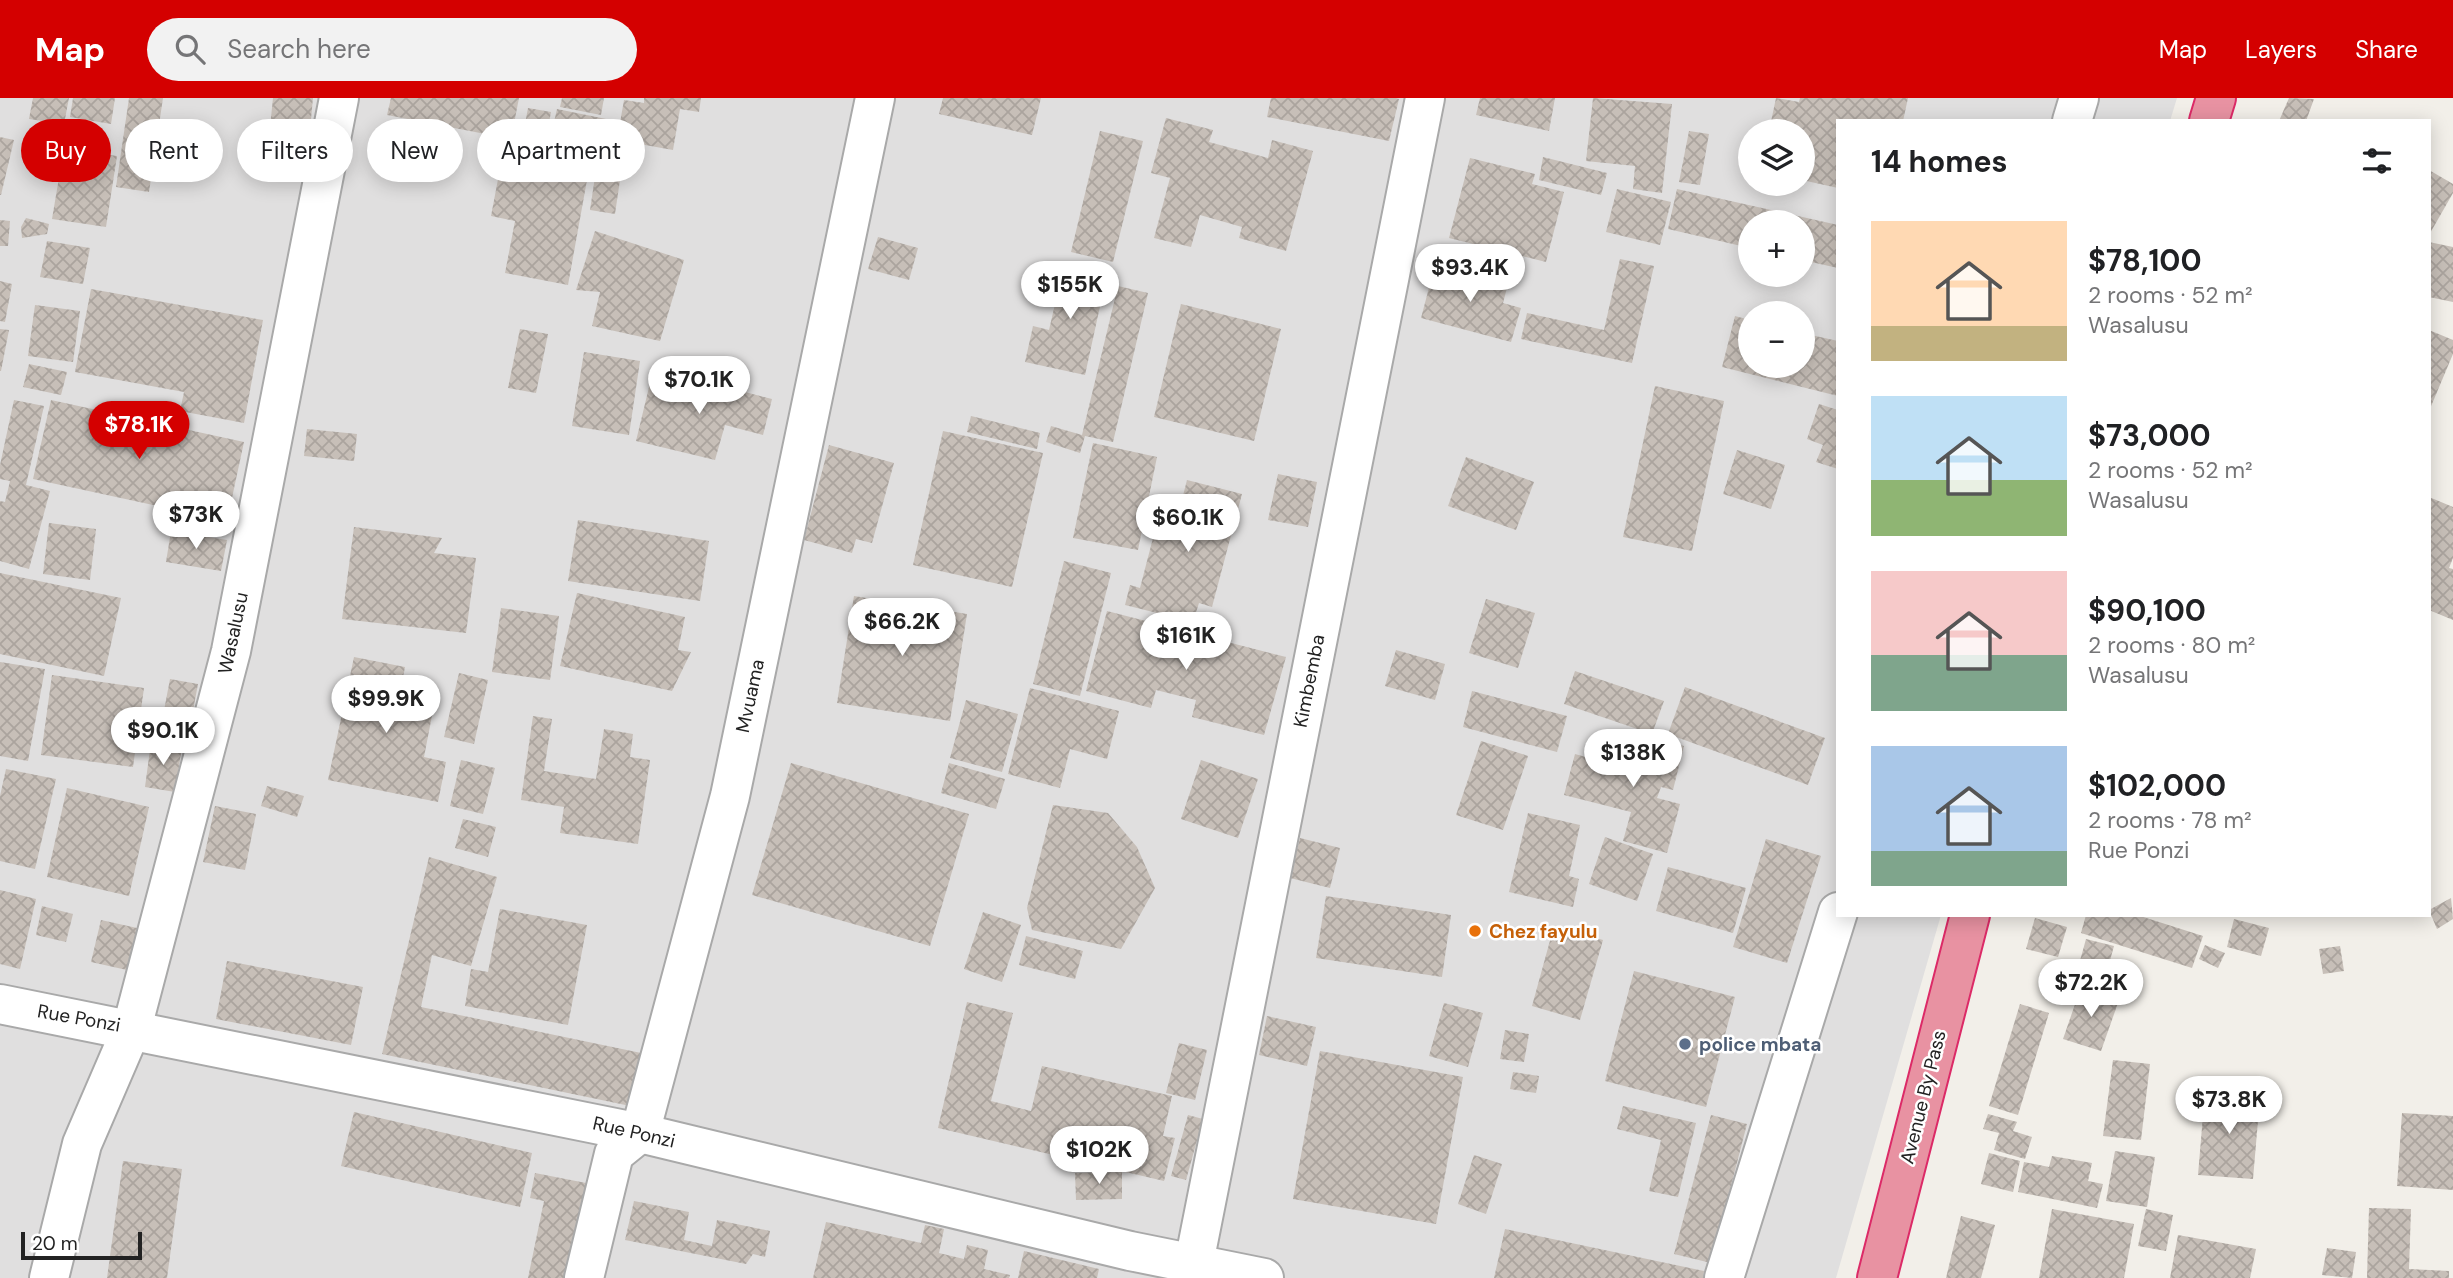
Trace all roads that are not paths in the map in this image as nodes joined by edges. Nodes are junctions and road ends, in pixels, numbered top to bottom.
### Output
1 (339, 98) edge
2 (876, 98) edge
3 (1425, 98) edge
4 (2079, 98) edge
5 (2216, 98) edge
6 (2073, 119) edge
7 (2210, 119) edge
8 (1836, 917) edge
9 (1969, 917) edge
10 (0, 1004) edge
11 (132, 1028) junction
12 (640, 1133) junction
13 (1194, 1263) junction
14 (1128, 1265) edge
15 (49, 1278) edge
16 (584, 1278) edge
17 (1264, 1278) edge
18 (1724, 1278) edge
19 (1877, 1278) edge

1 - 11 street, Wasalusu
2 - 12 street, Mvuama
3 - 13 street, Kimbemba
4 - 6 street
5 - 7 highway
8 - 18 street
9 - 19 highway, Avenue By Pass
10 - 11 street, Rue Ponzi
11 - 12 street, Rue Ponzi
11 - 15 street, Wasalusu
12 - 14 street, Rue Ponzi
12 - 16 street
13 - 14 street, Rue Ponzi
13 - 17 street, Rue Ponzi

